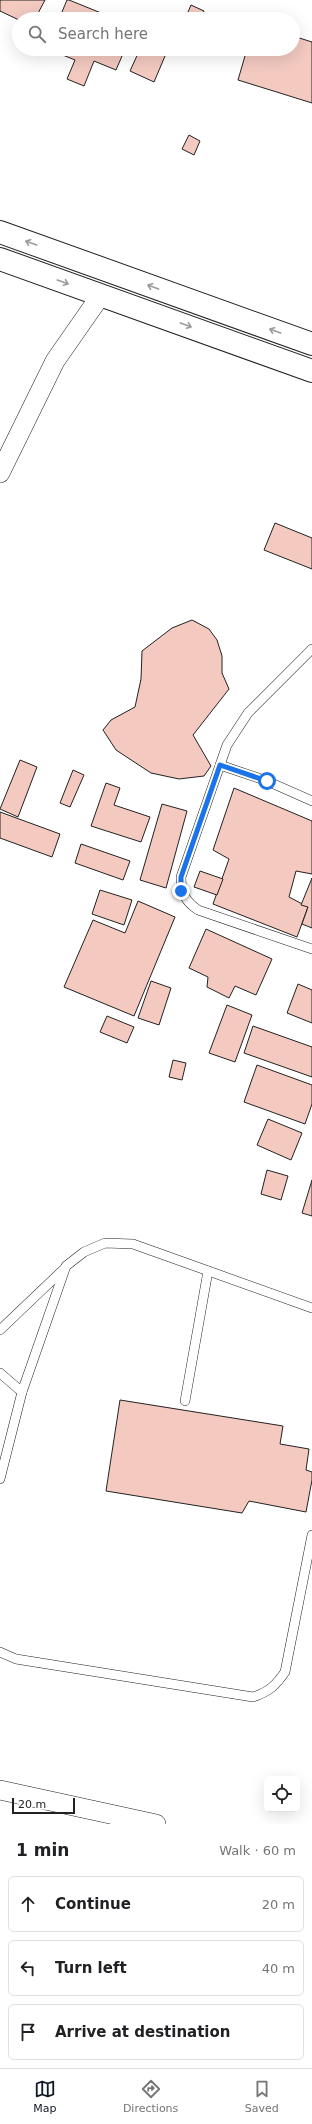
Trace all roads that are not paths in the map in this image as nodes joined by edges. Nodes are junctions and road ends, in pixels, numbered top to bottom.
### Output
1 (0, 232) edge
2 (0, 259) edge
3 (101, 295) junction
4 (312, 344) edge
5 (312, 371) edge
6 (1, 466) edge
7 (312, 649) edge
8 (220, 765) junction
9 (312, 801) edge
10 (312, 949) edge
11 (66, 1266) junction
12 (208, 1271) junction
13 (312, 1308) edge
14 (0, 1330) edge
15 (0, 1373) edge
16 (22, 1392) junction
17 (185, 1401) dead end
18 (0, 1479) edge
19 (312, 1535) edge
20 (0, 1652) edge
21 (0, 1790) edge
22 (106, 1819) edge
23 (156, 1824) edge

4 -> 1 main road
2 -> 3 main road
3 -> 5 main road
3 - 6 street
7 - 8 lane
8 - 9 lane
8 - 10 lane
11 - 12 lane
11 - 14 lane
11 - 16 lane
12 - 13 lane
12 - 17 lane
15 - 16 lane
16 - 18 lane
19 - 20 lane
21 - 22 street
22 - 23 street

